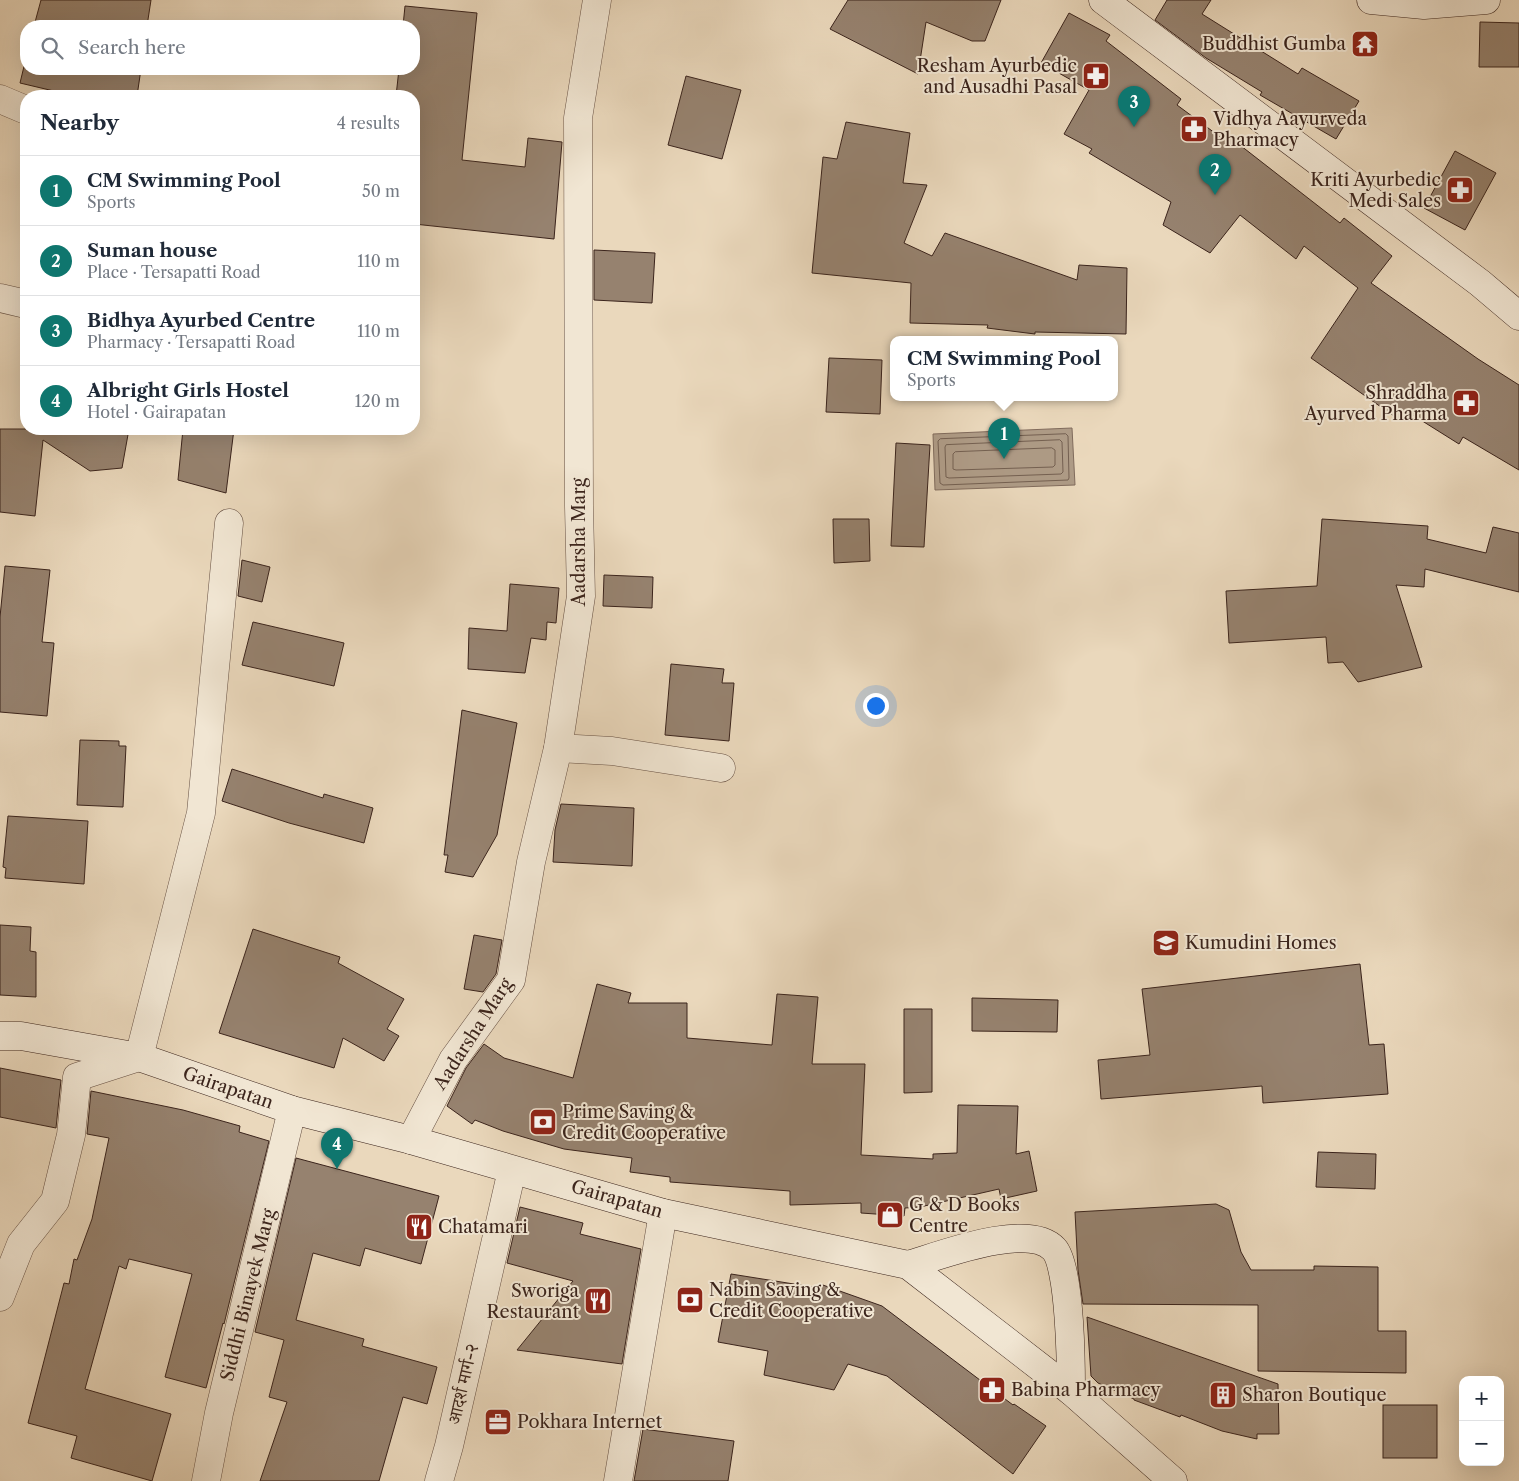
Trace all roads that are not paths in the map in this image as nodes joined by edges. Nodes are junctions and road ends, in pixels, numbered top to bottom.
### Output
1 (597, 0) edge
2 (1102, 0) edge
3 (1371, 0) edge
4 (1486, 0) edge
5 (0, 99) edge
6 (20, 107) edge
7 (0, 298) edge
8 (20, 303) edge
9 (1519, 316) edge
10 (229, 523) dead end
11 (558, 748) junction
12 (721, 768) dead end
13 (0, 1036) edge
14 (139, 1057) junction
15 (292, 1110) junction
16 (411, 1140) junction
17 (512, 1170) junction
18 (663, 1213) junction
19 (908, 1265) junction
20 (0, 1297) edge
21 (1071, 1391) junction
22 (206, 1481) edge
23 (438, 1481) edge
24 (618, 1481) edge
25 (1173, 1481) edge

1 - 11 street, Aadarsha Marg
2 - 9 street
3 - 4 street
5 - 6 street
7 - 8 street
10 - 14 street
11 - 12 street
11 - 16 street, Aadarsha Marg
13 - 14 street, Gairapatan
14 - 15 street, Gairapatan
14 - 20 street
15 - 16 street, Gairapatan
15 - 22 street, Siddhi Binayek Marg
16 - 17 street, Gairapatan
17 - 18 street, Gairapatan
17 - 23 street, आदर्श मार्ग-२
18 - 19 street, Gairapatan
18 - 24 street
19 - 21 street, Gairapatan
19 - 21 street
21 - 25 street, Gairapatan

